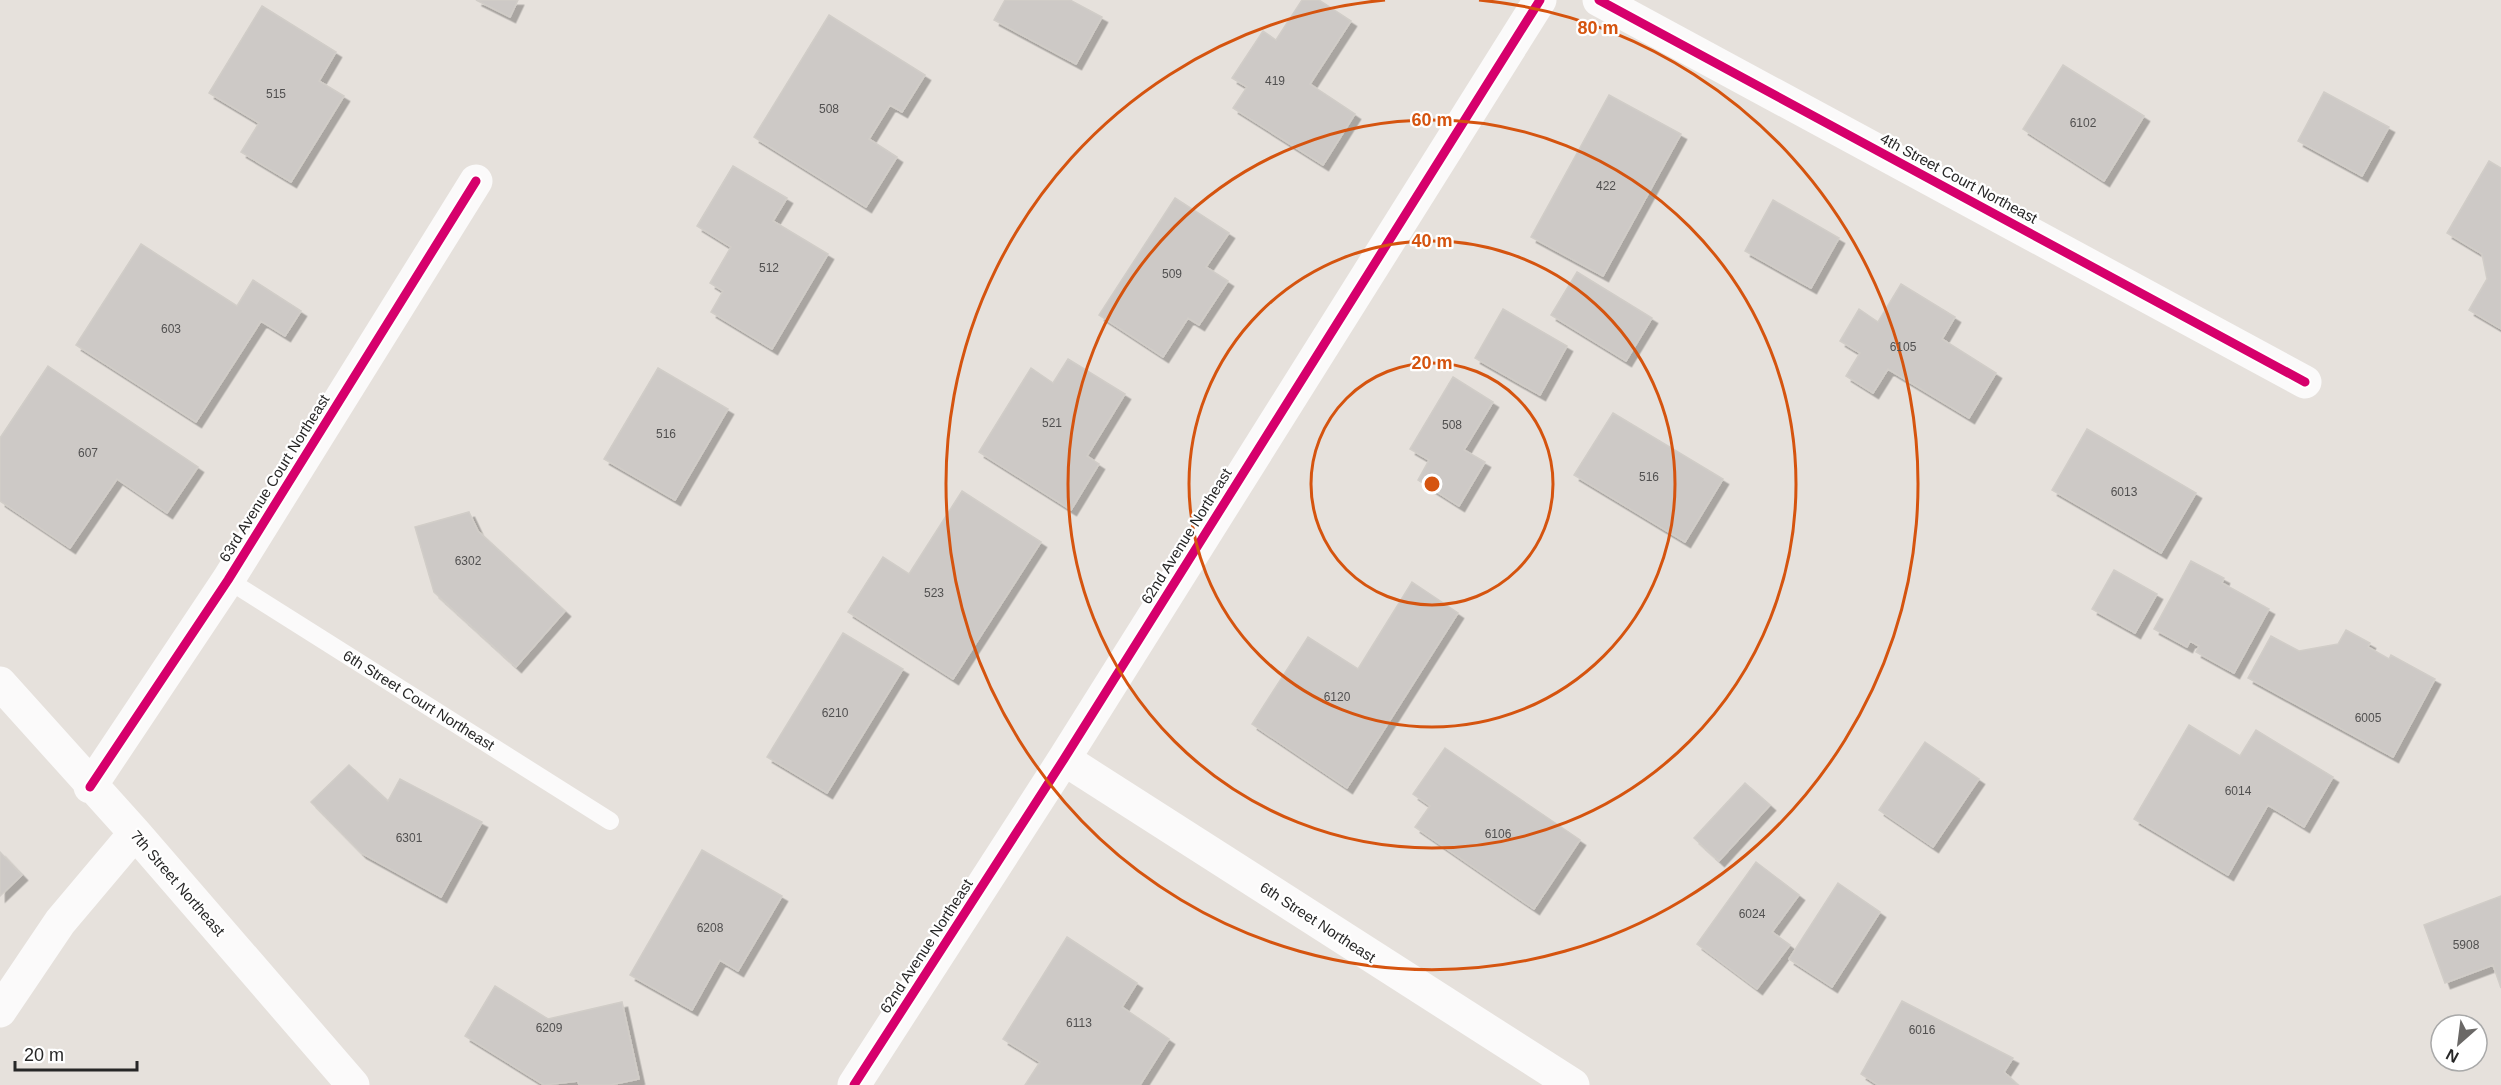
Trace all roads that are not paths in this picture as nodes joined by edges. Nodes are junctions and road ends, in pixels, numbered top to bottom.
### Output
1 (1540, 0) edge
2 (1599, 0) edge
3 (476, 181) dead end
4 (2305, 382) dead end
5 (228, 579) junction
6 (0, 683) edge
7 (1064, 759) junction
8 (90, 787) junction
9 (610, 821) dead end
10 (135, 833) junction
11 (0, 1011) edge
12 (353, 1085) edge
13 (854, 1085) edge
14 (1573, 1085) edge

1 - 7 street, 62nd Avenue Northeast
2 - 4 street, 4th Street Court Northeast
3 - 5 street, 63rd Avenue Court Northeast
5 - 8 street, 63rd Avenue Court Northeast
5 - 9 lane, 6th Street Court Northeast
6 - 8 street, 7th Street Northeast
7 - 13 street, 62nd Avenue Northeast
7 - 14 street, 6th Street Northeast
8 - 10 street, 7th Street Northeast
10 - 11 street
10 - 12 street, 7th Street Northeast

